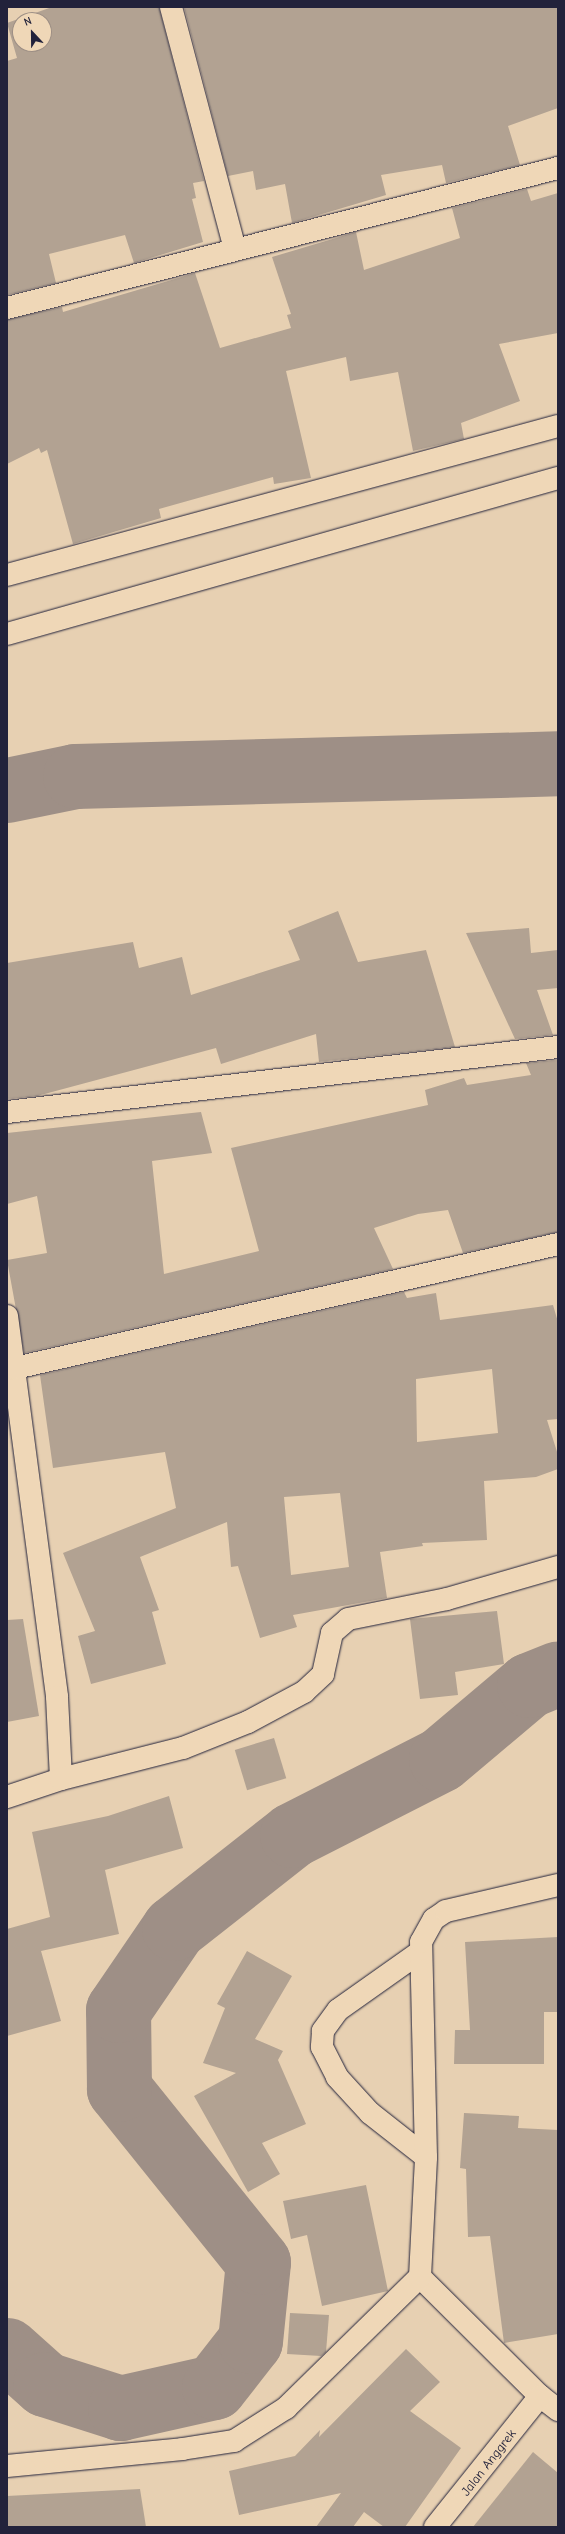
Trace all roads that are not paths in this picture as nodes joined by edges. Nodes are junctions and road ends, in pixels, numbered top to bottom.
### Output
1 (171, 7) edge
2 (558, 168) edge
3 (235, 250) junction
4 (7, 308) edge
5 (558, 426) edge
6 (558, 478) edge
7 (7, 575) edge
8 (7, 634) edge
9 (558, 1047) edge
10 (7, 1112) edge
11 (558, 1244) edge
12 (7, 1316) edge
13 (15, 1368) junction
14 (558, 1567) edge
15 (61, 1779) junction
16 (7, 1797) edge
17 (558, 1885) edge
18 (420, 1952) junction
19 (426, 2157) junction
20 (420, 2277) junction
21 (540, 2396) junction
22 (558, 2410) edge
23 (7, 2466) edge
24 (435, 2527) edge

1 - 3 street
2 - 3 street
3 - 4 street
5 - 7 street
6 - 8 street
9 - 10 street
11 - 13 street
12 - 13 street
13 - 15 street
14 - 15 street
15 - 16 street
17 - 18 street
18 - 19 street
18 - 19 street
19 - 20 street
20 - 21 street
20 - 23 street
21 - 22 street
21 - 24 street, Jalan Anggrek

